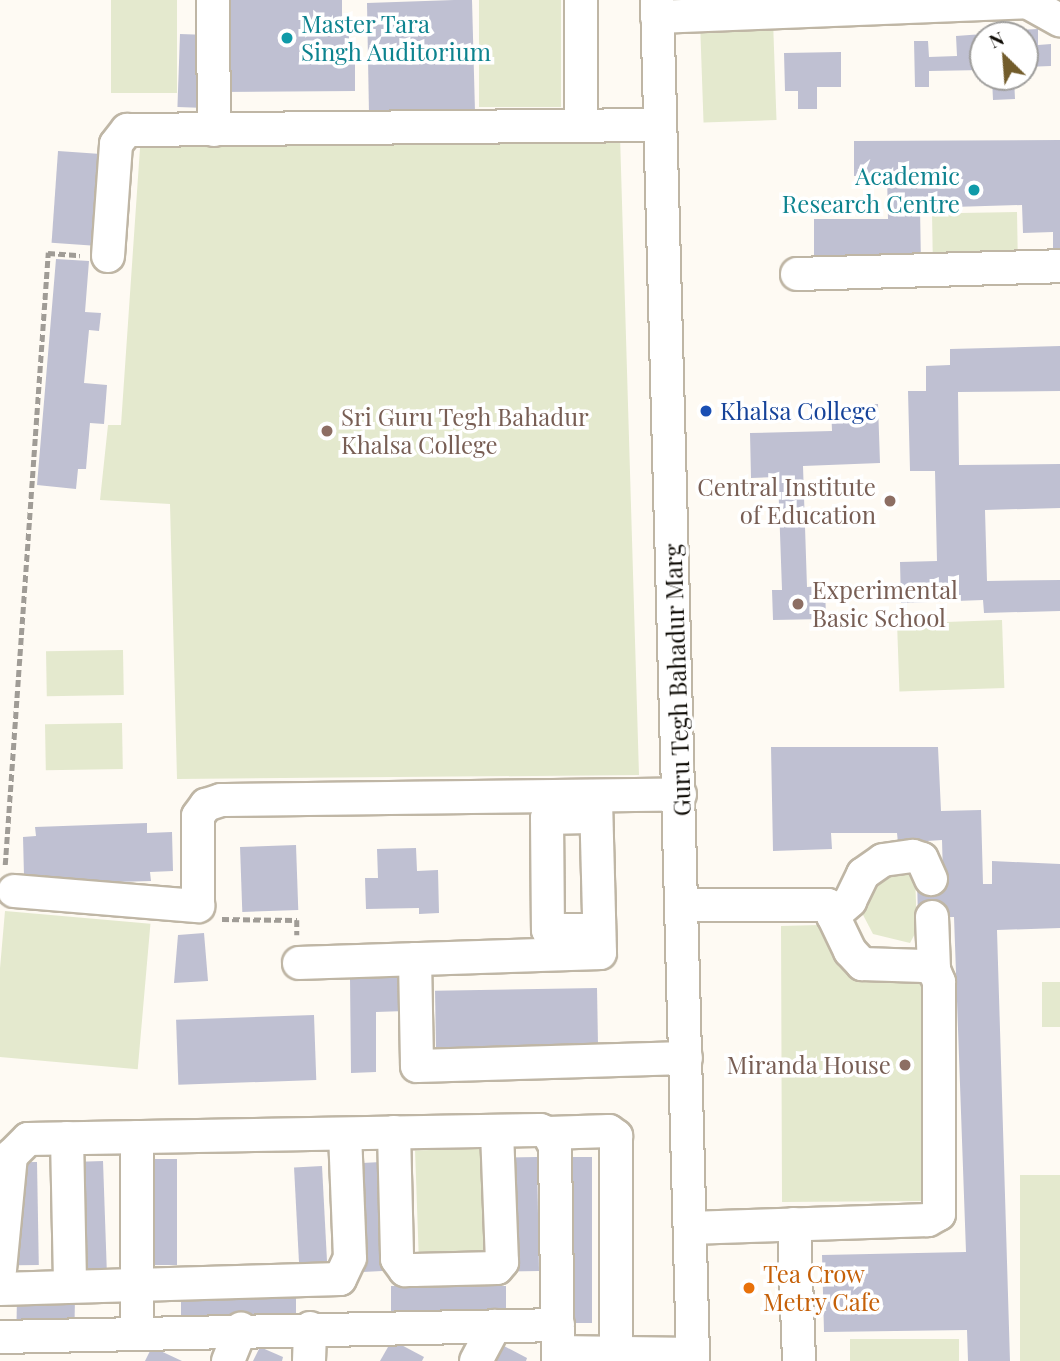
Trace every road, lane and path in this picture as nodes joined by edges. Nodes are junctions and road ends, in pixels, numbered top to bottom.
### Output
1 (213, 0) edge
2 (581, 0) edge
3 (657, 9) edge
4 (1060, 20) edge
5 (582, 125) junction
6 (660, 125) junction
7 (214, 130) junction
8 (108, 256) joint
9 (1060, 266) edge
10 (797, 274) dead end
11 (680, 794) junction
12 (596, 807) junction
13 (931, 879) dead end
14 (14, 891) joint
15 (683, 905) junction
16 (198, 906) junction
17 (833, 916) junction
18 (932, 917) dead end
19 (599, 930) junction
20 (415, 959) junction
21 (299, 963) joint
22 (934, 970) junction
23 (686, 1058) junction
24 (497, 1130) junction
25 (394, 1132) junction
26 (548, 1133) junction
27 (345, 1134) junction
28 (137, 1137) junction
29 (67, 1138) junction
30 (794, 1224) junction
31 (690, 1228) junction
32 (0, 1270) edge
33 (340, 1279) junction
34 (137, 1285) junction
35 (71, 1286) junction
36 (0, 1289) edge
37 (495, 1326) junction
38 (241, 1328) junction
39 (324, 1328) junction
40 (137, 1332) junction
41 (0, 1337) edge
42 (558, 1346) edge
43 (87, 1348) edge
44 (616, 1357) edge
45 (693, 1358) edge
46 (228, 1361) edge
47 (309, 1361) edge
48 (476, 1361) edge
49 (799, 1361) edge

1 - 7 street
2 - 5 street
3 - 4 street
3 - 6 street, Guru Tegh Bahadur Marg
5 - 6 street
5 - 7 street
6 - 11 street, Guru Tegh Bahadur Marg
7 - 8 street
8 - 14 path
9 - 10 street
11 - 12 street
11 - 15 street, Guru Tegh Bahadur Marg
12 - 16 street
12 - 19 street
12 - 19 street
13 - 17 street
14 - 16 street
15 - 17 street
15 - 23 street, Guru Tegh Bahadur Marg
16 - 21 path
17 - 22 street
18 - 22 street
19 - 20 street
20 - 21 street
20 - 23 street
22 - 30 street
23 - 31 street, Guru Tegh Bahadur Marg
24 - 25 street
24 - 25 street
24 - 26 street
25 - 27 street
26 - 42 street
26 - 44 street
27 - 28 street
27 - 33 street
28 - 29 street
28 - 34 street
29 - 32 street
29 - 35 street
30 - 31 street
30 - 49 street
31 - 45 street, Guru Tegh Bahadur Marg
33 - 34 street
33 - 39 street
34 - 35 street
34 - 40 street
35 - 36 street
37 - 39 street
37 - 42 street
37 - 48 street
38 - 39 street
38 - 40 street
38 - 46 street
39 - 47 street
40 - 43 street
41 - 43 street
42 - 44 street
44 - 45 street

